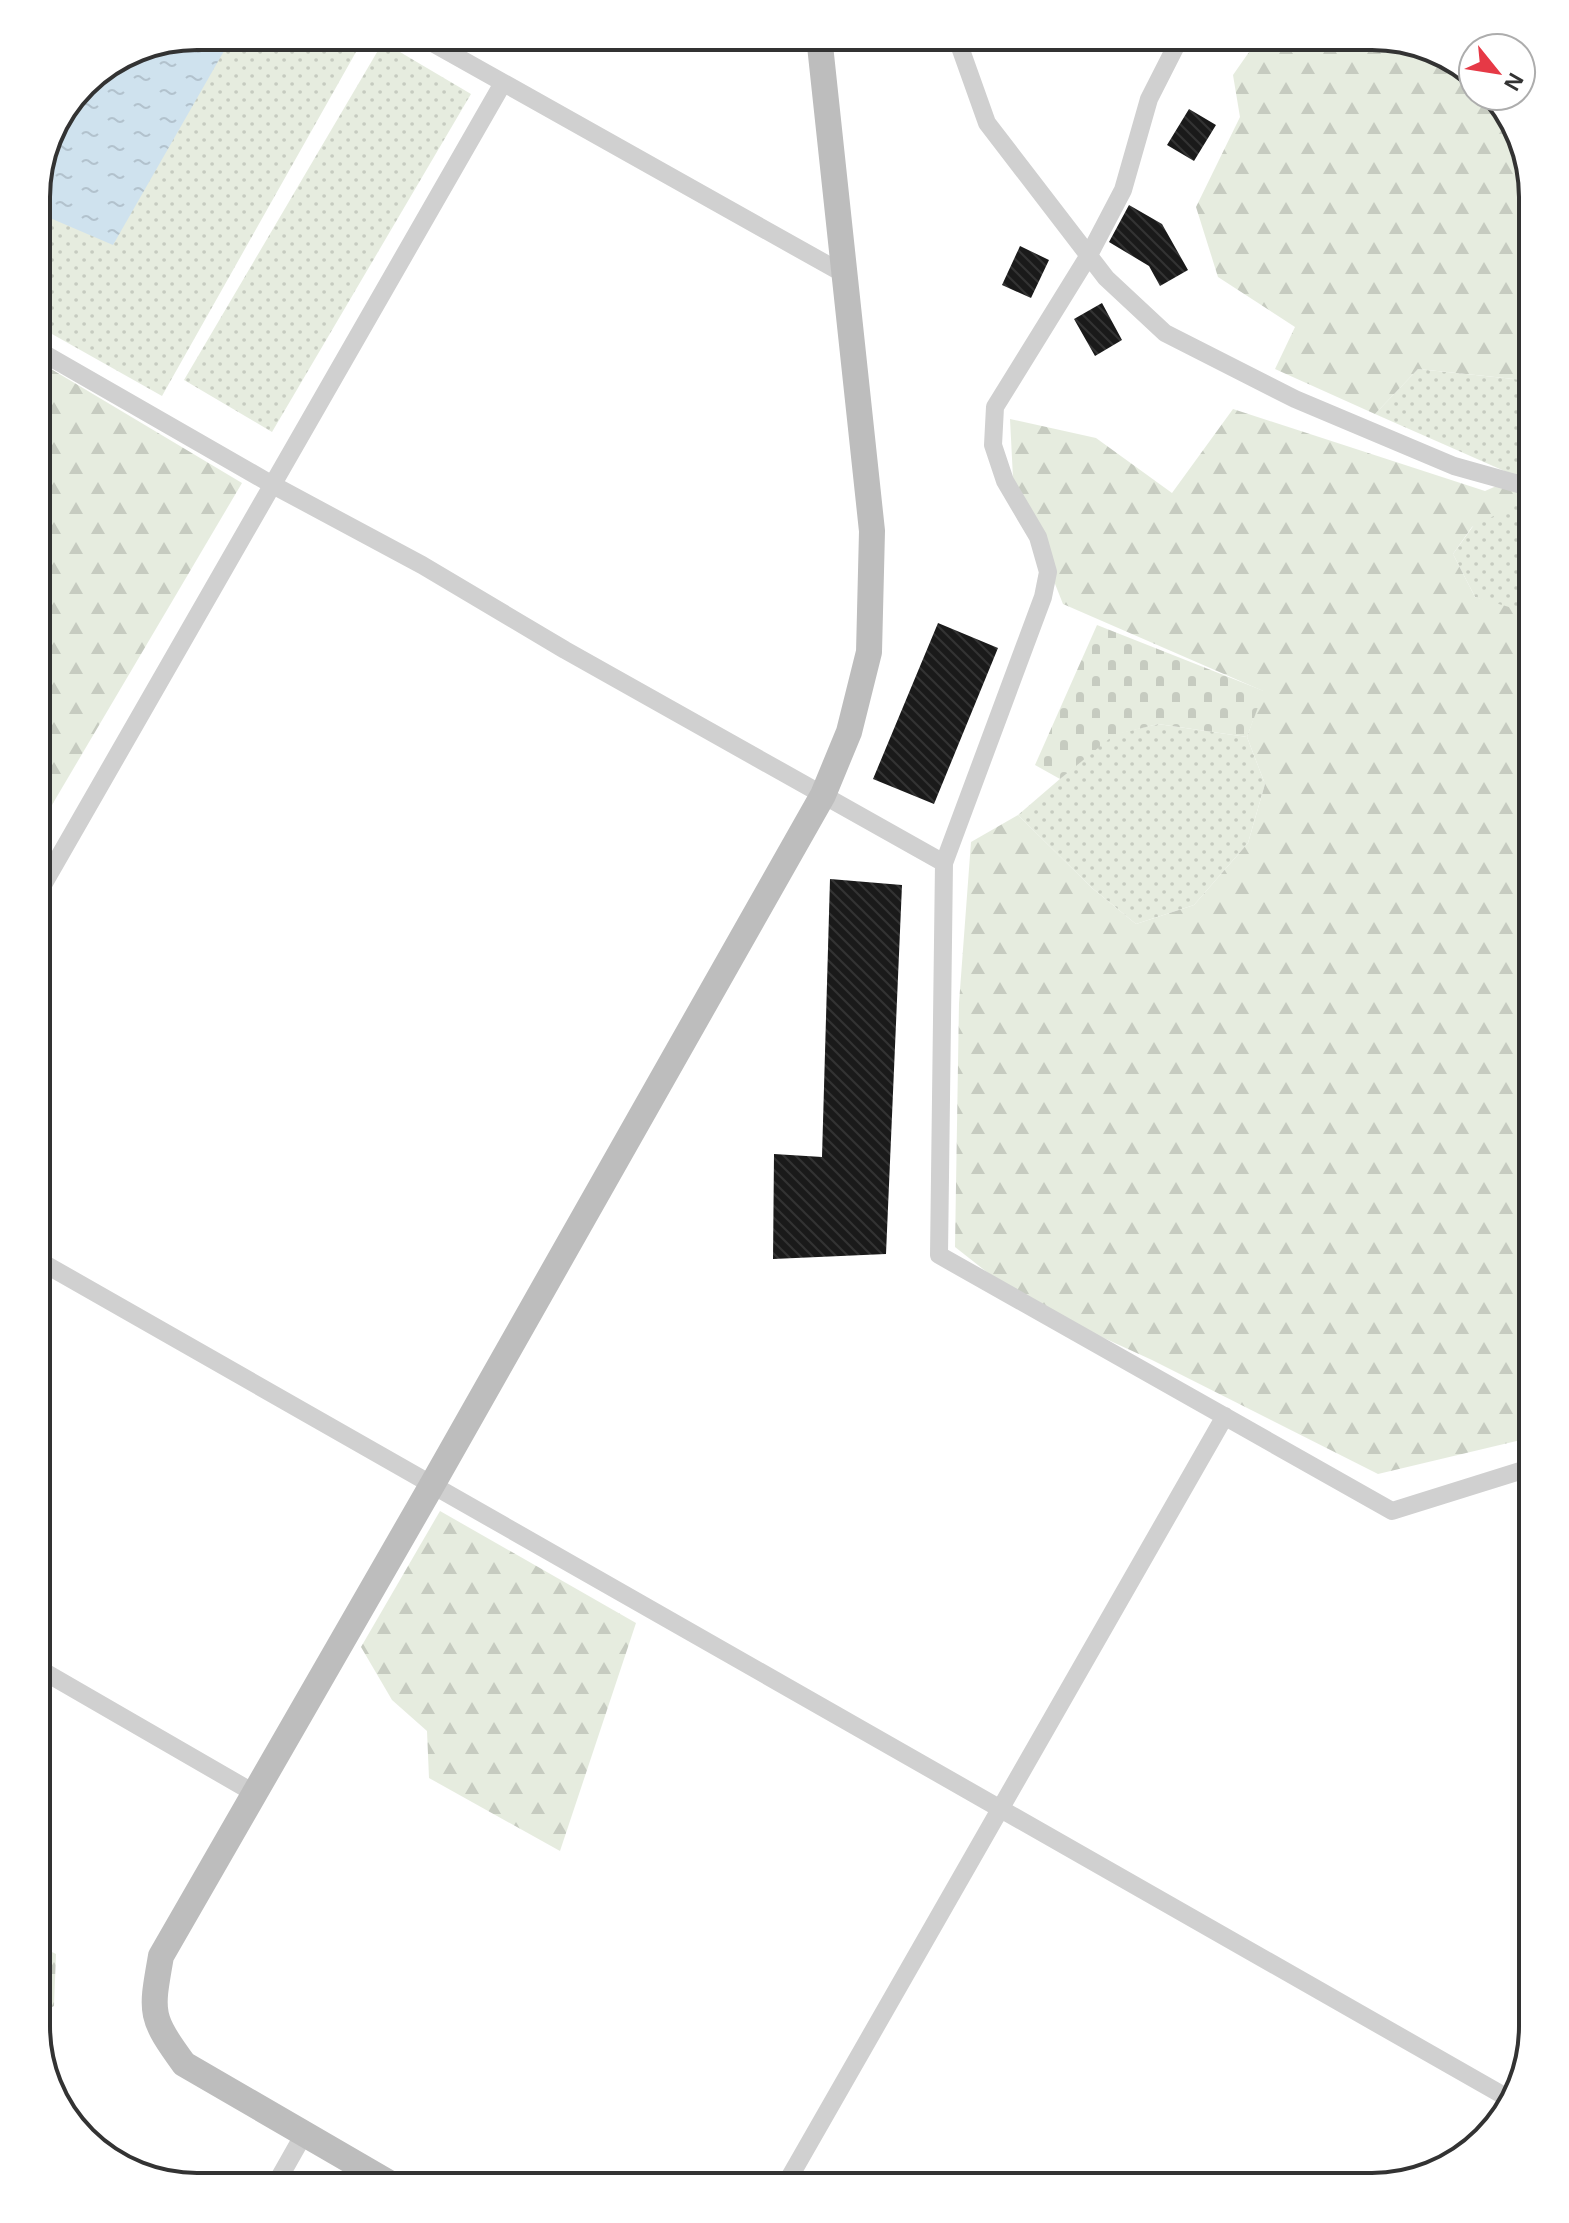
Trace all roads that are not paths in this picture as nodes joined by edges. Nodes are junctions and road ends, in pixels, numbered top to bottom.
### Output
1 (445, 50) edge
2 (820, 50) edge
3 (961, 50) edge
4 (1174, 50) edge
5 (503, 83) junction
6 (1089, 255) junction
7 (844, 274) junction
8 (50, 357) edge
9 (271, 484) junction
10 (1519, 484) edge
11 (823, 795) junction
12 (944, 863) junction
13 (50, 872) edge
14 (50, 1267) edge
15 (1225, 1416) junction
16 (1519, 1471) edge
17 (432, 1485) junction
18 (50, 1675) edge
19 (254, 1793) junction
20 (1001, 1809) junction
21 (1502, 2095) edge
22 (304, 2134) junction
23 (282, 2173) edge
24 (372, 2173) edge
25 (792, 2173) edge

1 - 5 street
2 - 7 street
3 - 6 street
4 - 6 street
5 - 7 street
5 - 9 street
6 - 10 street
6 - 12 street
7 - 11 street
8 - 9 street
9 - 11 street
9 - 13 street
11 - 12 street
11 - 17 street
12 - 15 street
14 - 17 street
15 - 16 street
15 - 20 street
17 - 19 street
17 - 20 street
18 - 19 street
19 - 22 street
20 - 21 street
20 - 25 street
22 - 23 street
22 - 24 street

